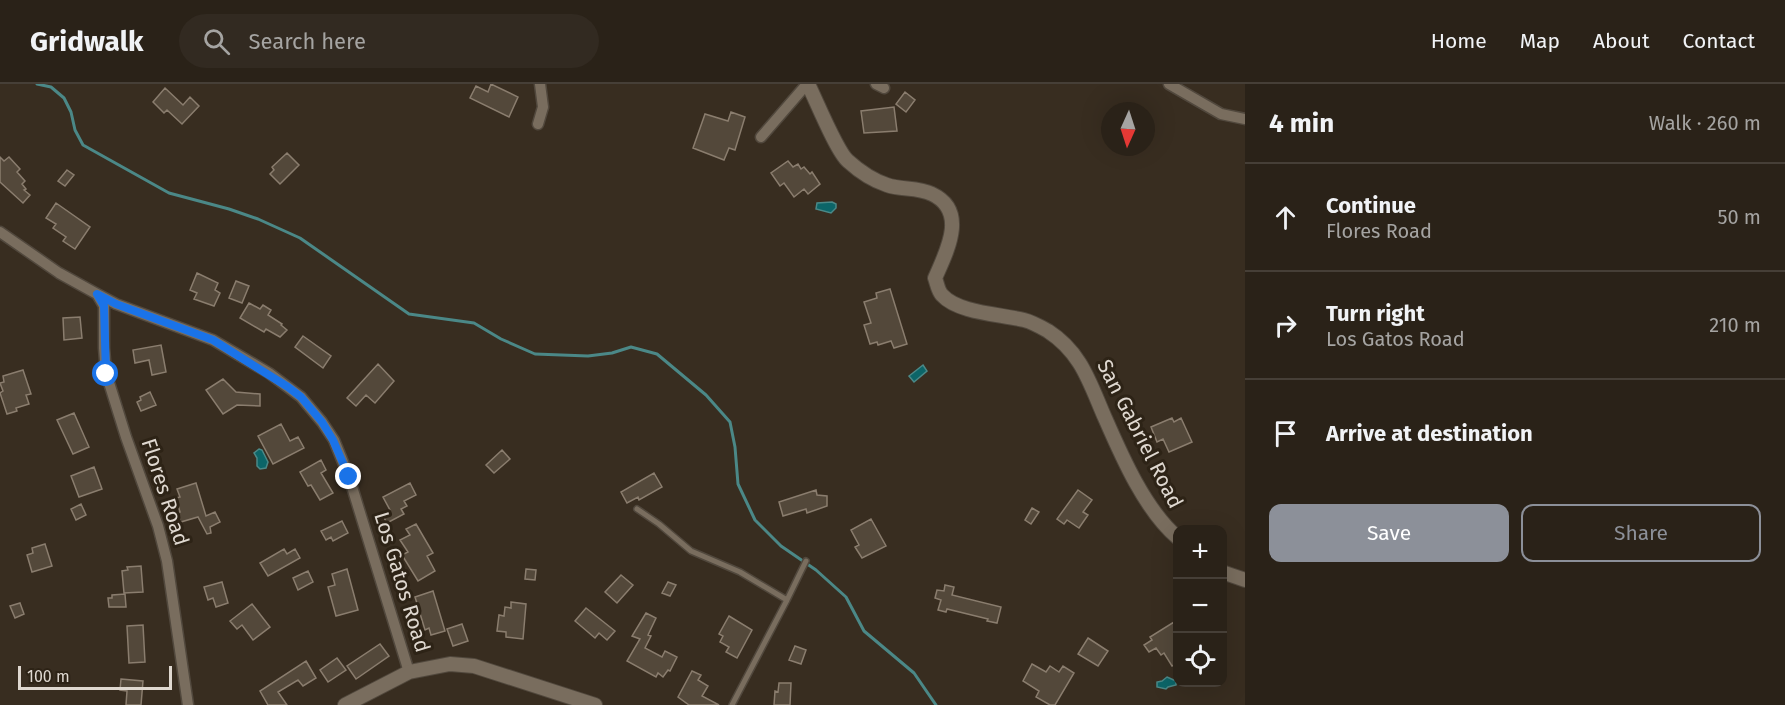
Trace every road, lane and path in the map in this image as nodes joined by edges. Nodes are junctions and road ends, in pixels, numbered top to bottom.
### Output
1 (540, 84) edge
2 (808, 84) edge
3 (1169, 84) edge
4 (1245, 119) edge
5 (537, 124) dead end
6 (761, 137) dead end
7 (0, 232) edge
8 (97, 294) junction
9 (637, 509) dead end
10 (1173, 534) edge
11 (806, 561) dead end
12 (1227, 574) edge
13 (1245, 580) edge
14 (787, 600) junction
15 (409, 672) junction
16 (188, 705) edge
17 (345, 705) edge
18 (595, 705) edge
19 (732, 705) edge

1 - 5 street
2 - 6 street
2 - 10 street, San Gabriel Road
3 - 4 street
7 - 8 street, Los Gatos Road
8 - 15 street, Los Gatos Road
8 - 16 street, Flores Road
9 - 14 lane
11 - 14 lane
12 - 13 street
14 - 19 lane
15 - 17 street
15 - 18 street

